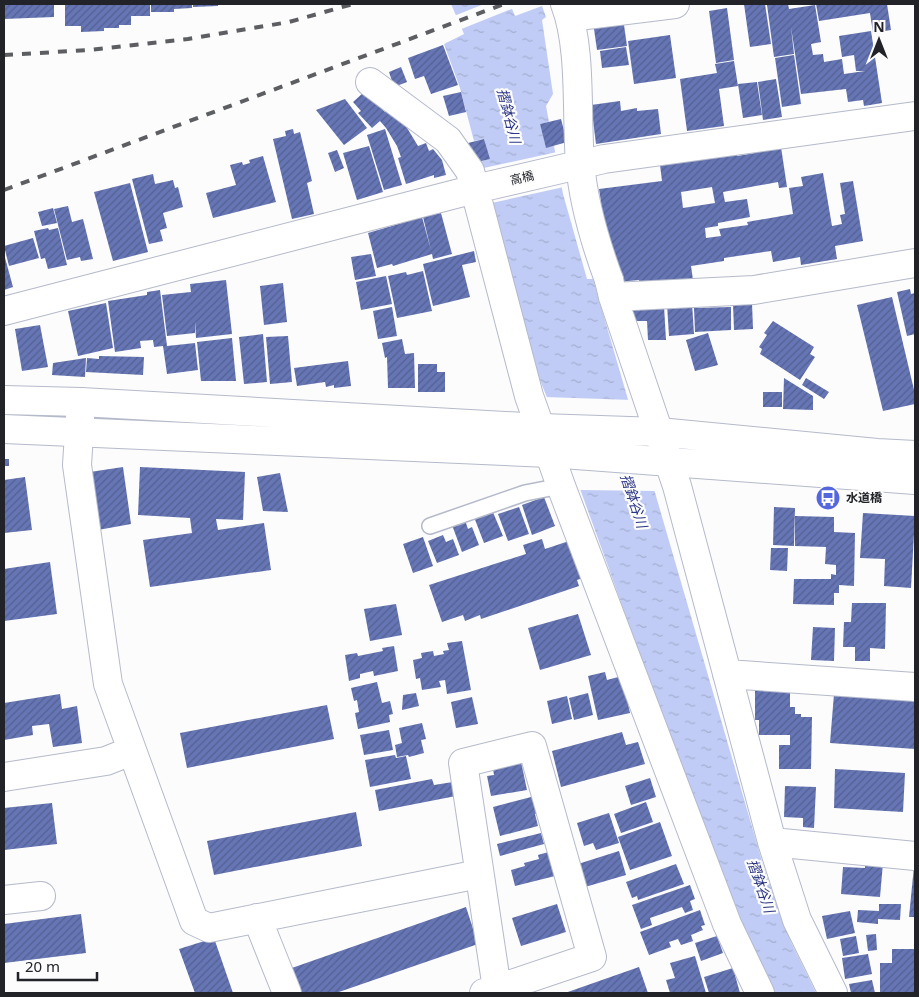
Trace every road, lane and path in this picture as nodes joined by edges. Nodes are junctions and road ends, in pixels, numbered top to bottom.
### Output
1 (675, 4) edge
2 (568, 10) edge
3 (370, 82) dead end
4 (915, 116) edge
5 (570, 166) junction
6 (479, 188) junction
7 (915, 263) edge
8 (611, 288) junction
9 (4, 311) edge
10 (4, 400) edge
11 (81, 402) junction
12 (4, 429) edge
13 (80, 432) junction
14 (650, 432) junction
15 (552, 441) junction
16 (915, 455) edge
17 (659, 461) junction
18 (915, 480) edge
19 (561, 486) junction
20 (430, 526) dead end
21 (727, 674) junction
22 (915, 688) edge
23 (132, 751) junction
24 (4, 777) edge
25 (772, 842) junction
26 (915, 856) edge
27 (479, 874) junction
28 (41, 896) dead end
29 (4, 900) edge
30 (258, 918) junction
31 (493, 992) edge
32 (287, 993) edge
33 (760, 993) edge
34 (833, 993) edge

1 - 2 street
2 - 5 street
3 - 6 street
4 - 5 street, 高橋
5 - 6 street, 高橋
5 - 8 street
6 - 9 street, 高橋
6 - 15 street
7 - 8 street
8 - 14 street
10 - 11 street
11 - 13 street
11 - 15 street
12 - 13 street
13 - 15 street
13 - 23 street
14 - 15 street
14 - 16 street
14 - 17 street
15 - 17 street
15 - 19 street
17 - 18 street
17 - 21 street
19 - 20 lane
19 - 33 street
21 - 22 street
21 - 25 street
23 - 24 street
23 - 30 street
25 - 26 street
25 - 34 street
27 - 30 street
27 - 31 street
27 - 31 street
28 - 29 street
30 - 32 street

